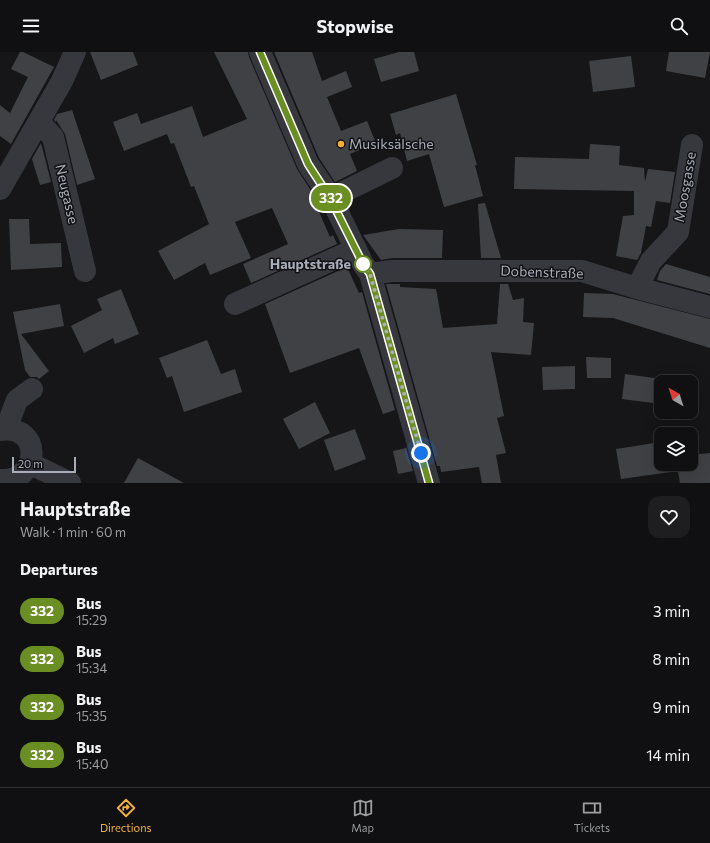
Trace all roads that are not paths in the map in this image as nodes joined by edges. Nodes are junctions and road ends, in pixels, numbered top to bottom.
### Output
1 (75, 52) edge
2 (260, 52) edge
3 (38, 122) junction
4 (692, 145) dead end
5 (392, 168) dead end
6 (0, 189) edge
7 (330, 198) junction
8 (356, 249) junction
9 (85, 272) dead end
10 (370, 274) junction
11 (637, 288) junction
12 (235, 304) dead end
13 (710, 308) edge
14 (32, 389) dead end
15 (3, 429) edge
16 (30, 464) junction
17 (0, 480) edge
18 (70, 483) edge
19 (429, 483) edge

1 - 3 street
2 - 7 street
3 - 6 street
3 - 9 street, Neugasse
4 - 11 street, Moosgasse
5 - 7 street
7 - 8 street
8 - 10 street
8 - 12 street
10 - 11 street, Dobenstraße
10 - 19 street
11 - 13 street, Dobenstraße
14 - 15 street
15 - 16 street
16 - 17 street
16 - 18 street

